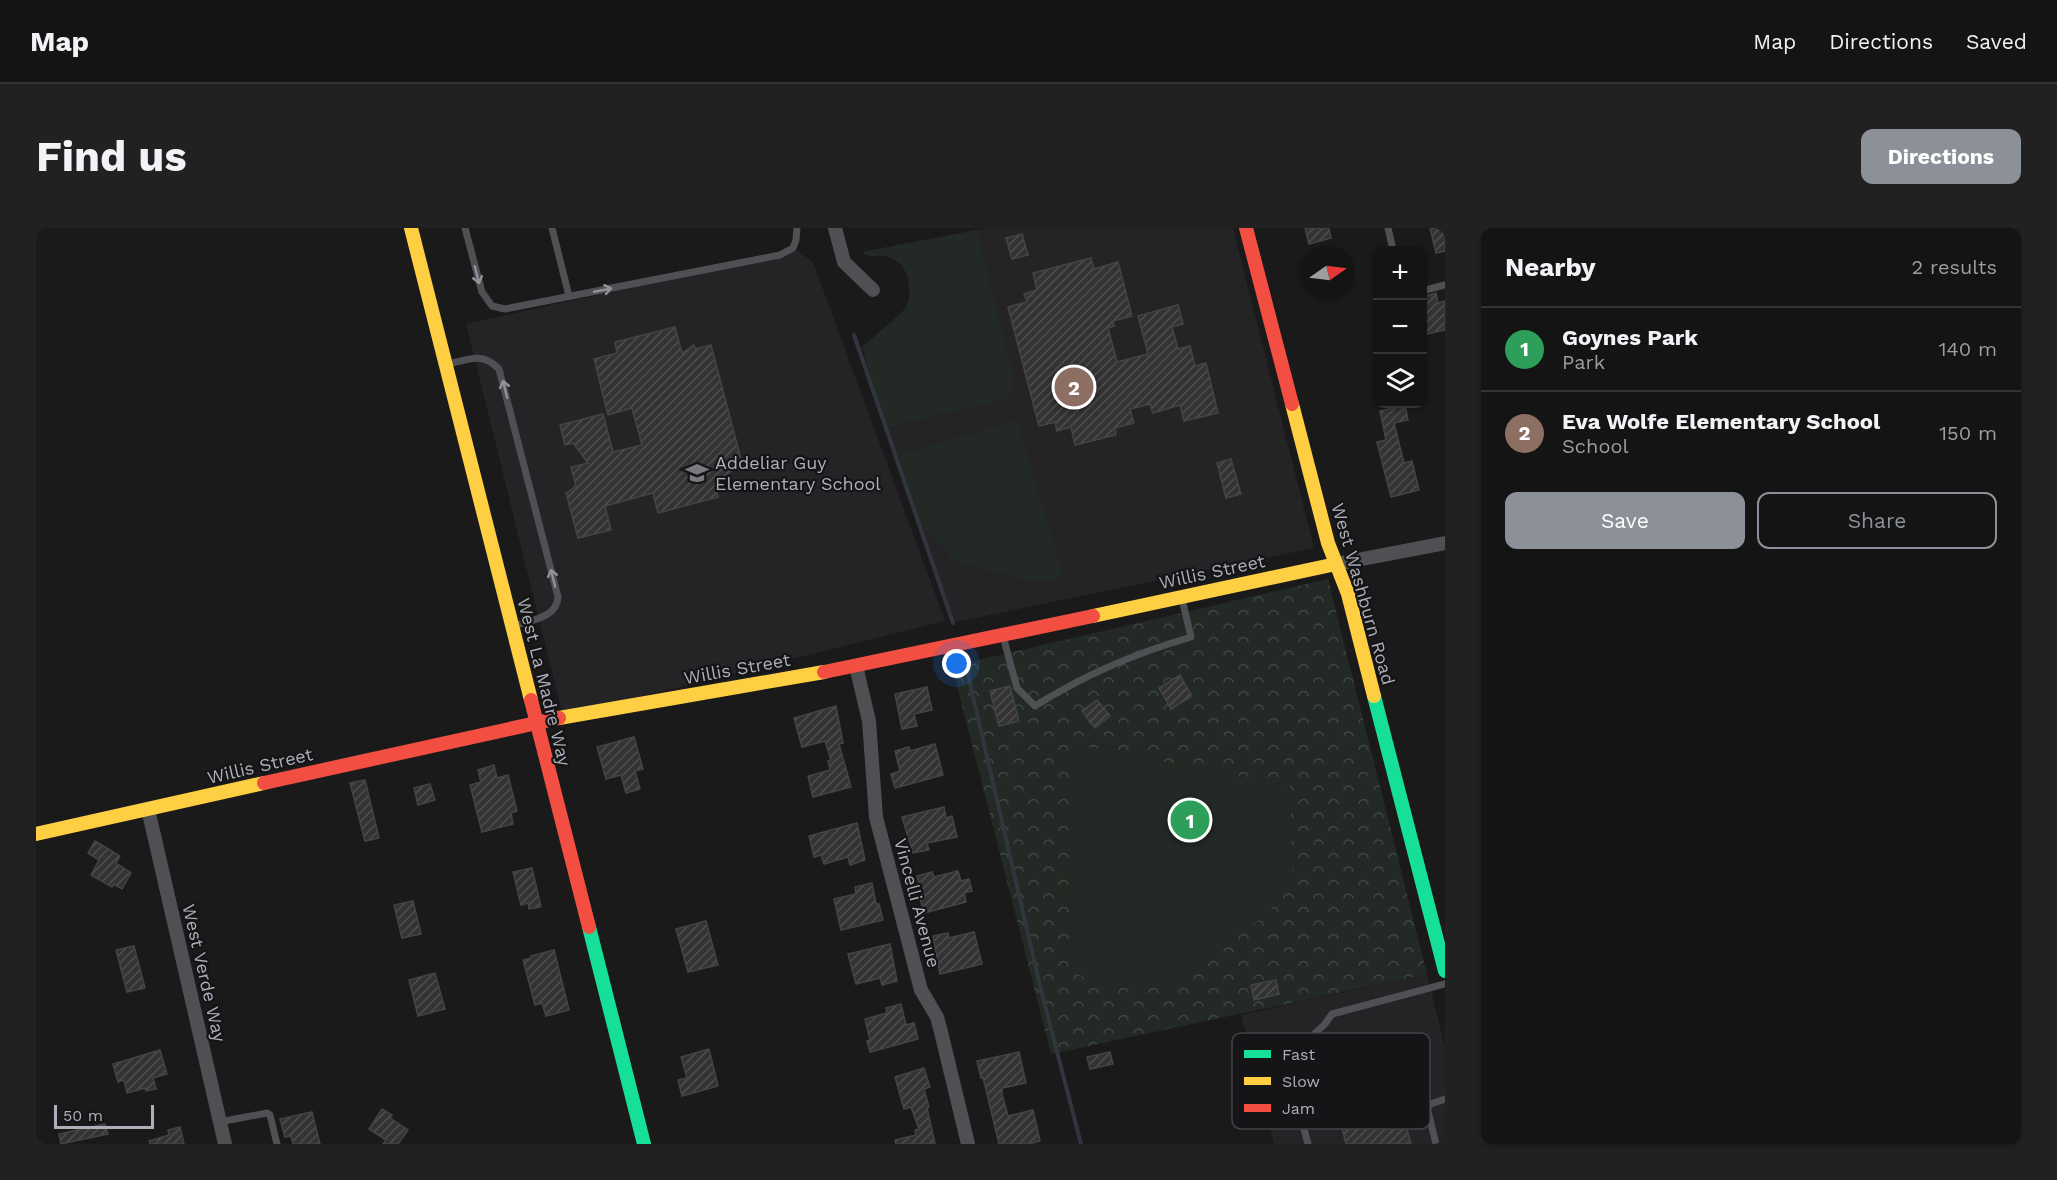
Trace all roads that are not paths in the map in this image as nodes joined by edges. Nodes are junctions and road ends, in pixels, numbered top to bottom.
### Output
1 (411, 228) edge
2 (465, 228) edge
3 (552, 228) edge
4 (797, 228) edge
5 (835, 228) edge
6 (1246, 228) edge
7 (1388, 228) edge
8 (1392, 246) edge
9 (1445, 285) edge
10 (873, 290) dead end
11 (1427, 290) edge
12 (569, 296) junction
13 (445, 365) junction
14 (1445, 543) edge
15 (1336, 564) junction
16 (1182, 597) junction
17 (512, 626) junction
18 (1003, 634) junction
19 (856, 666) junction
20 (536, 722) junction
21 (148, 809) junction
22 (36, 834) edge
23 (1445, 971) edge
24 (1445, 984) edge
25 (1315, 1033) edge
26 (1445, 1099) edge
27 (1430, 1104) edge
28 (1430, 1115) edge
29 (219, 1122) junction
30 (1304, 1129) edge
31 (225, 1144) edge
32 (277, 1144) edge
33 (644, 1144) edge
34 (968, 1144) edge
35 (1308, 1144) edge
36 (1436, 1144) edge

1 - 13 street, West La Madre Way
2 -> 12 lane
3 - 12 lane
12 -> 4 lane
5 - 10 street
6 - 15 street, West Washburn Road
7 - 8 lane
9 - 11 lane
13 - 17 street, West La Madre Way
17 -> 13 lane
14 - 15 street, Willis Street
15 - 16 street, Willis Street
15 - 23 street, West Washburn Road
16 - 18 street, Willis Street
16 - 18 lane
17 - 20 street, West La Madre Way
18 - 19 street, Willis Street
19 - 20 street, Willis Street
19 - 34 street, Vincelli Avenue
20 - 21 street, Willis Street
20 - 33 street, West La Madre Way
21 - 22 street, Willis Street
21 - 29 street, West Verde Way
24 - 25 lane
26 - 27 lane
28 - 36 lane
29 - 31 street, West Verde Way
29 - 32 lane
30 - 35 lane

